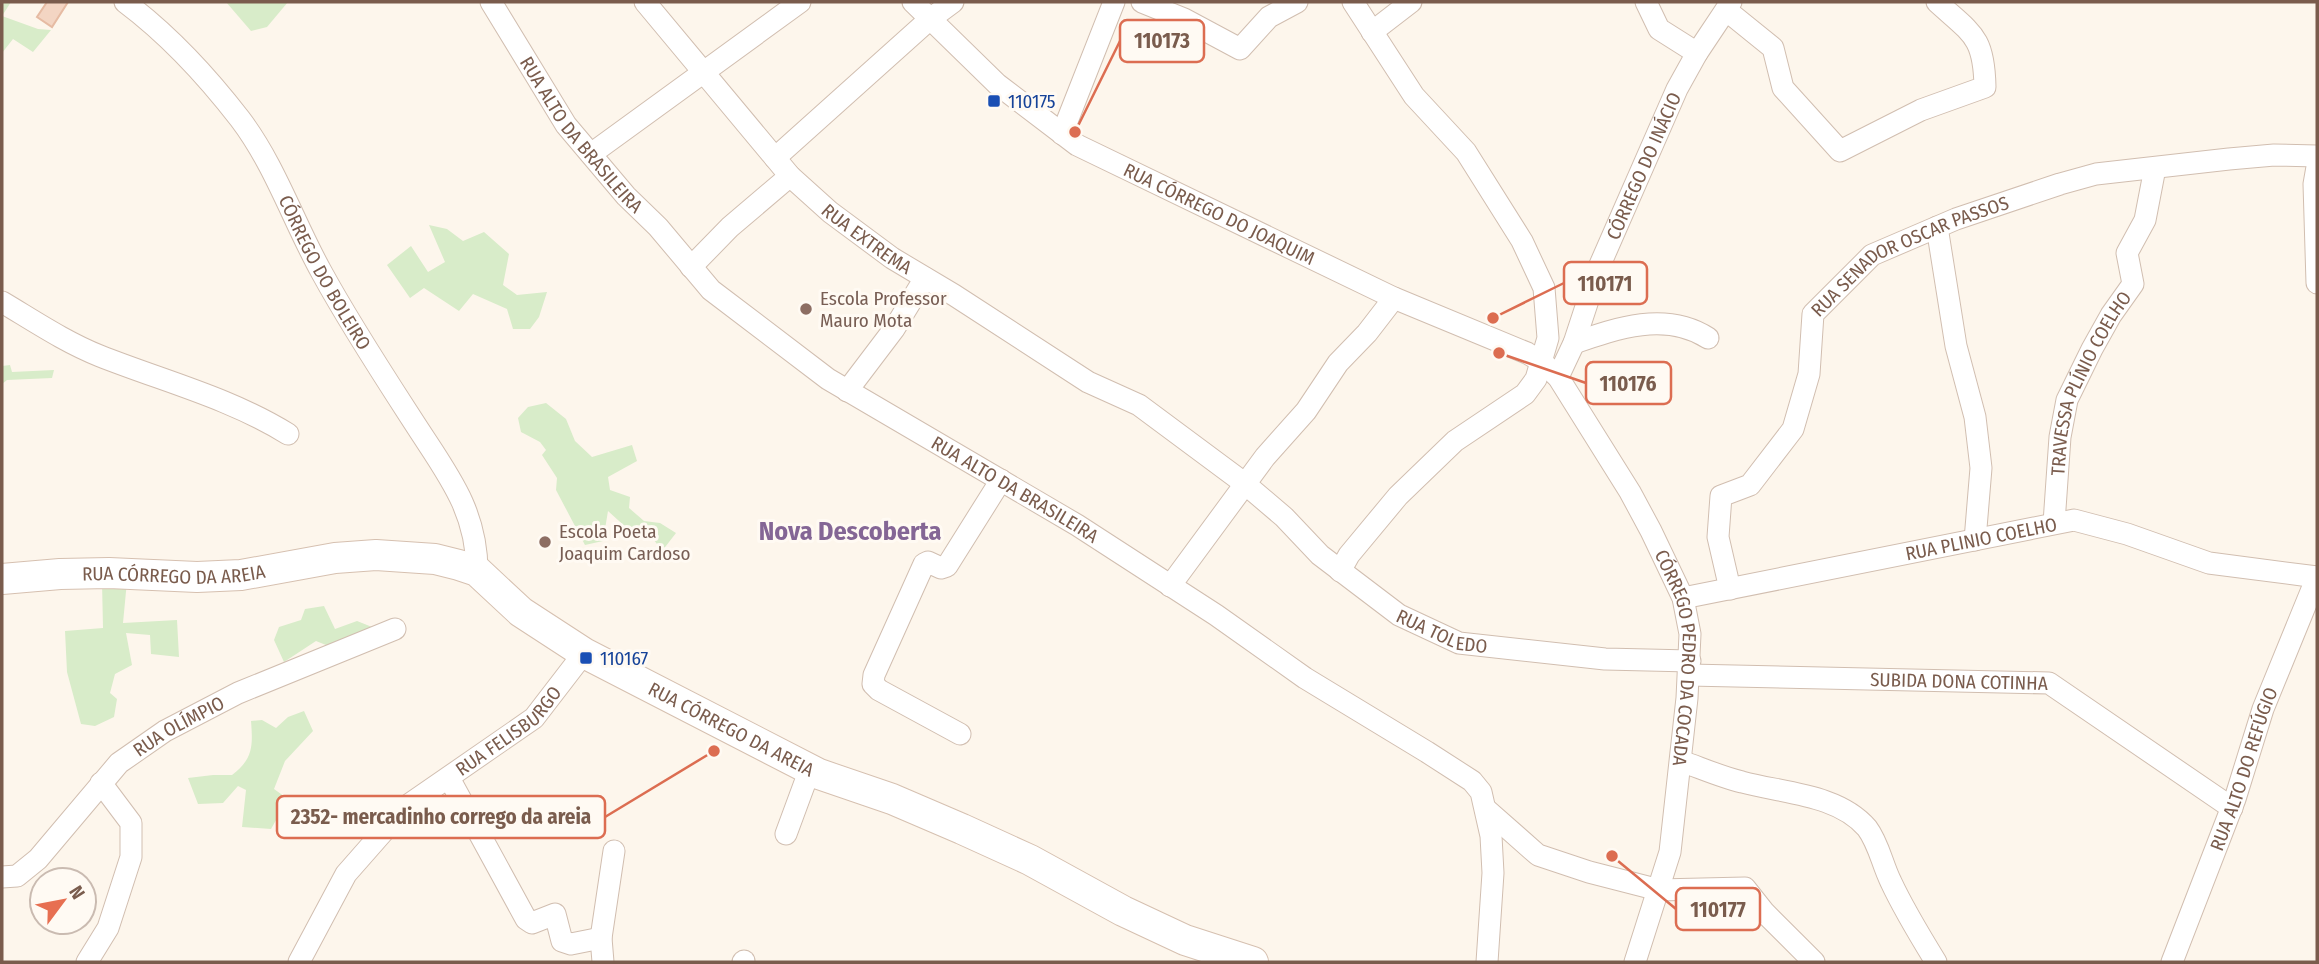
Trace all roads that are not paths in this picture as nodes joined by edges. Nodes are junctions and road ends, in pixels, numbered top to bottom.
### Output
1 (125, 2) edge
2 (491, 2) edge
3 (645, 2) edge
4 (800, 2) edge
5 (913, 2) edge
6 (953, 2) edge
7 (1114, 2) edge
8 (1142, 2) edge
9 (1297, 2) edge
10 (1353, 2) edge
11 (1411, 2) edge
12 (1646, 2) edge
13 (1937, 2) edge
14 (1729, 6) edge
15 (930, 19) junction
16 (1372, 32) junction
17 (1698, 53) junction
18 (704, 72) junction
19 (1062, 134) junction
20 (591, 154) junction
21 (2317, 156) edge
22 (775, 158) junction
23 (2317, 167) edge
24 (2155, 168) junction
25 (790, 176) junction
26 (1937, 227) junction
27 (691, 267) junction
28 (925, 278) junction
29 (2317, 283) edge
30 (1394, 298) junction
31 (6, 309) edge
32 (1708, 338) dead end
33 (1574, 344) junction
34 (1542, 362) junction
35 (1558, 377) junction
36 (847, 391) junction
37 (288, 434) dead end
38 (1001, 480) junction
39 (1244, 484) junction
40 (2054, 523) junction
41 (1975, 540) junction
42 (477, 571) junction
43 (1340, 571) junction
44 (2317, 577) edge
45 (2, 579) edge
46 (1170, 586) junction
47 (1730, 589) junction
48 (1683, 598) junction
49 (395, 629) dead end
50 (584, 653) junction
51 (1690, 668) junction
52 (960, 734) dead end
53 (1681, 761) junction
54 (810, 769) junction
55 (449, 778) junction
56 (101, 783) junction
57 (2232, 808) junction
58 (1487, 810) junction
59 (786, 834) dead end
60 (614, 851) dead end
61 (2, 877) edge
62 (1659, 890) junction
63 (600, 938) junction
64 (87, 962) edge
65 (299, 962) edge
66 (603, 962) edge
67 (1253, 962) edge
68 (1487, 962) edge
69 (1635, 962) edge
70 (1814, 962) edge
71 (1936, 962) edge
72 (2172, 962) edge

1 - 42 street, CÓRREGO DO BOLEIRO
2 - 20 street, RUA ALTO DA BRASILEIRA
3 - 18 street, RUA EXTREMA
4 - 18 street
5 - 15 street, RUA CÓRREGO DO JOAQUIM
6 - 15 street
7 - 19 street
8 - 9 street
10 - 16 street
11 - 16 street
12 - 17 street
13 - 14 street
14 - 17 street, CÓRREGO DO INÁCIO
15 - 19 street, RUA CÓRREGO DO JOAQUIM
15 - 22 street
16 - 34 street
17 - 33 street, CÓRREGO DO INÁCIO
18 - 20 street
18 - 22 street, RUA EXTREMA
19 - 30 street, RUA CÓRREGO DO JOAQUIM
20 - 27 street, RUA ALTO DA BRASILEIRA
21 - 24 street, RUA SENADOR OSCAR PASSOS
22 - 25 street, RUA EXTREMA
23 - 29 street
24 - 26 street, RUA SENADOR OSCAR PASSOS
24 - 40 street, TRAVESSA PLÍNIO COELHO
25 - 27 street
25 - 28 street, RUA EXTREMA
26 - 41 street
26 - 47 street, RUA SENADOR OSCAR PASSOS
27 - 36 street, RUA ALTO DA BRASILEIRA
28 - 36 street
28 - 39 street, RUA EXTREMA
30 - 34 street, RUA CÓRREGO DO JOAQUIM
30 - 39 street
31 - 37 street
32 - 33 street
33 - 35 street, CÓRREGO DO INÁCIO
34 - 35 street, RUA CÓRREGO DO JOAQUIM
34 - 43 street
35 - 48 street, CÓRREGO PEDRO DA COCADA
36 - 38 street, RUA ALTO DA BRASILEIRA
38 - 46 street, RUA ALTO DA BRASILEIRA
38 - 52 street
39 - 43 street, RUA TOLEDO
39 - 46 street
40 - 41 street, RUA PLINIO COELHO
40 - 44 street, RUA PLINIO COELHO
41 - 47 street, RUA PLINIO COELHO
42 - 45 street, RUA CÓRREGO DA AREIA
42 - 50 street, RUA CÓRREGO DA AREIA
43 - 51 street, RUA TOLEDO
44 - 57 street, RUA ALTO DO REFÚGIO
46 - 58 street, RUA ALTO DA BRASILEIRA
47 - 48 street, RUA PLINIO COELHO
48 - 51 street, CÓRREGO PEDRO DA COCADA
49 - 56 street, RUA OLÍMPIO
50 - 54 street, RUA CÓRREGO DA AREIA
50 - 55 street, RUA FELISBURGO
51 - 53 street, CÓRREGO PEDRO DA COCADA
51 - 57 street, SUBIDA DONA COTINHA
53 - 62 street, CÓRREGO PEDRO DA COCADA
53 - 71 street
54 - 59 street
54 - 67 street, RUA CÓRREGO DA AREIA
55 - 63 street
55 - 65 street, RUA FELISBURGO
56 - 61 street, RUA OLÍMPIO
56 - 64 street
57 - 72 street, RUA ALTO DO REFÚGIO
58 - 62 street
58 - 68 street, RUA ALTO DA BRASILEIRA
60 - 63 street
62 - 69 street, CÓRREGO PEDRO DA COCADA
62 - 70 street
63 - 66 street

